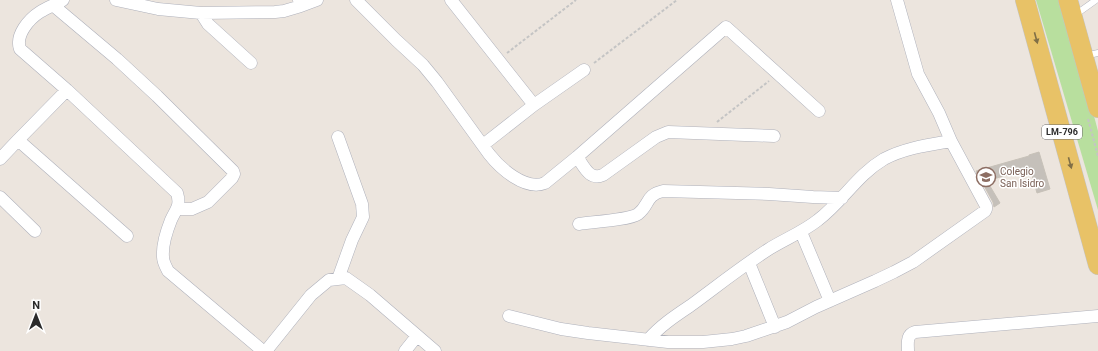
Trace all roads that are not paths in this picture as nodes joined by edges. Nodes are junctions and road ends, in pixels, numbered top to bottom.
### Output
1 (116, 0) edge
2 (317, 0) edge
3 (356, 0) edge
4 (451, 0) edge
5 (897, 0) edge
6 (1026, 0) edge
7 (1096, 0) edge
8 (58, 3) edge
9 (300, 3) edge
10 (1070, 8) edge
11 (201, 13) junction
12 (1091, 55) edge
13 (251, 63) dead end
14 (584, 70) road end
15 (68, 90) junction
16 (534, 105) junction
17 (1098, 108) edge
18 (819, 112) dead end
19 (774, 136) dead end
20 (338, 137) dead end
21 (18, 140) junction
22 (951, 141) junction
23 (483, 145) junction
24 (577, 156) junction
25 (0, 159) edge
26 (0, 197) edge
27 (842, 198) junction
28 (178, 208) junction
29 (579, 224) dead end
30 (34, 231) dead end
31 (800, 232) junction
32 (127, 236) dead end
33 (749, 263) junction
34 (1098, 265) edge
35 (338, 279) junction
36 (830, 301) junction
37 (509, 316) dead end
38 (1098, 316) edge
39 (775, 327) junction
40 (417, 336) junction
41 (648, 340) junction
42 (263, 351) edge
43 (266, 351) edge
44 (405, 351) edge
45 (435, 351) edge
46 (908, 351) edge

1 - 11 street
2 - 9 street
3 - 23 street
4 - 16 street
5 - 22 street
6 -> 34 main road, LM-796
7 - 10 lane
8 - 15 street
8 - 28 street
9 - 11 street
10 - 12 main road
11 - 13 street
12 - 17 main road
14 - 16 street
15 - 21 street
15 - 28 street
16 - 23 street
18 - 24 street
19 - 24 street
20 - 35 street
21 - 25 street
21 - 32 street
22 - 27 street
22 - 36 street
23 - 24 street
26 - 30 street
27 - 29 street
27 - 31 street
28 - 42 street
31 - 33 street
31 - 36 street
33 - 39 street
33 - 41 street
35 - 40 street
35 - 43 street
36 - 39 street
37 - 41 street
38 - 46 street
39 - 41 street
40 - 44 street
40 - 45 street

